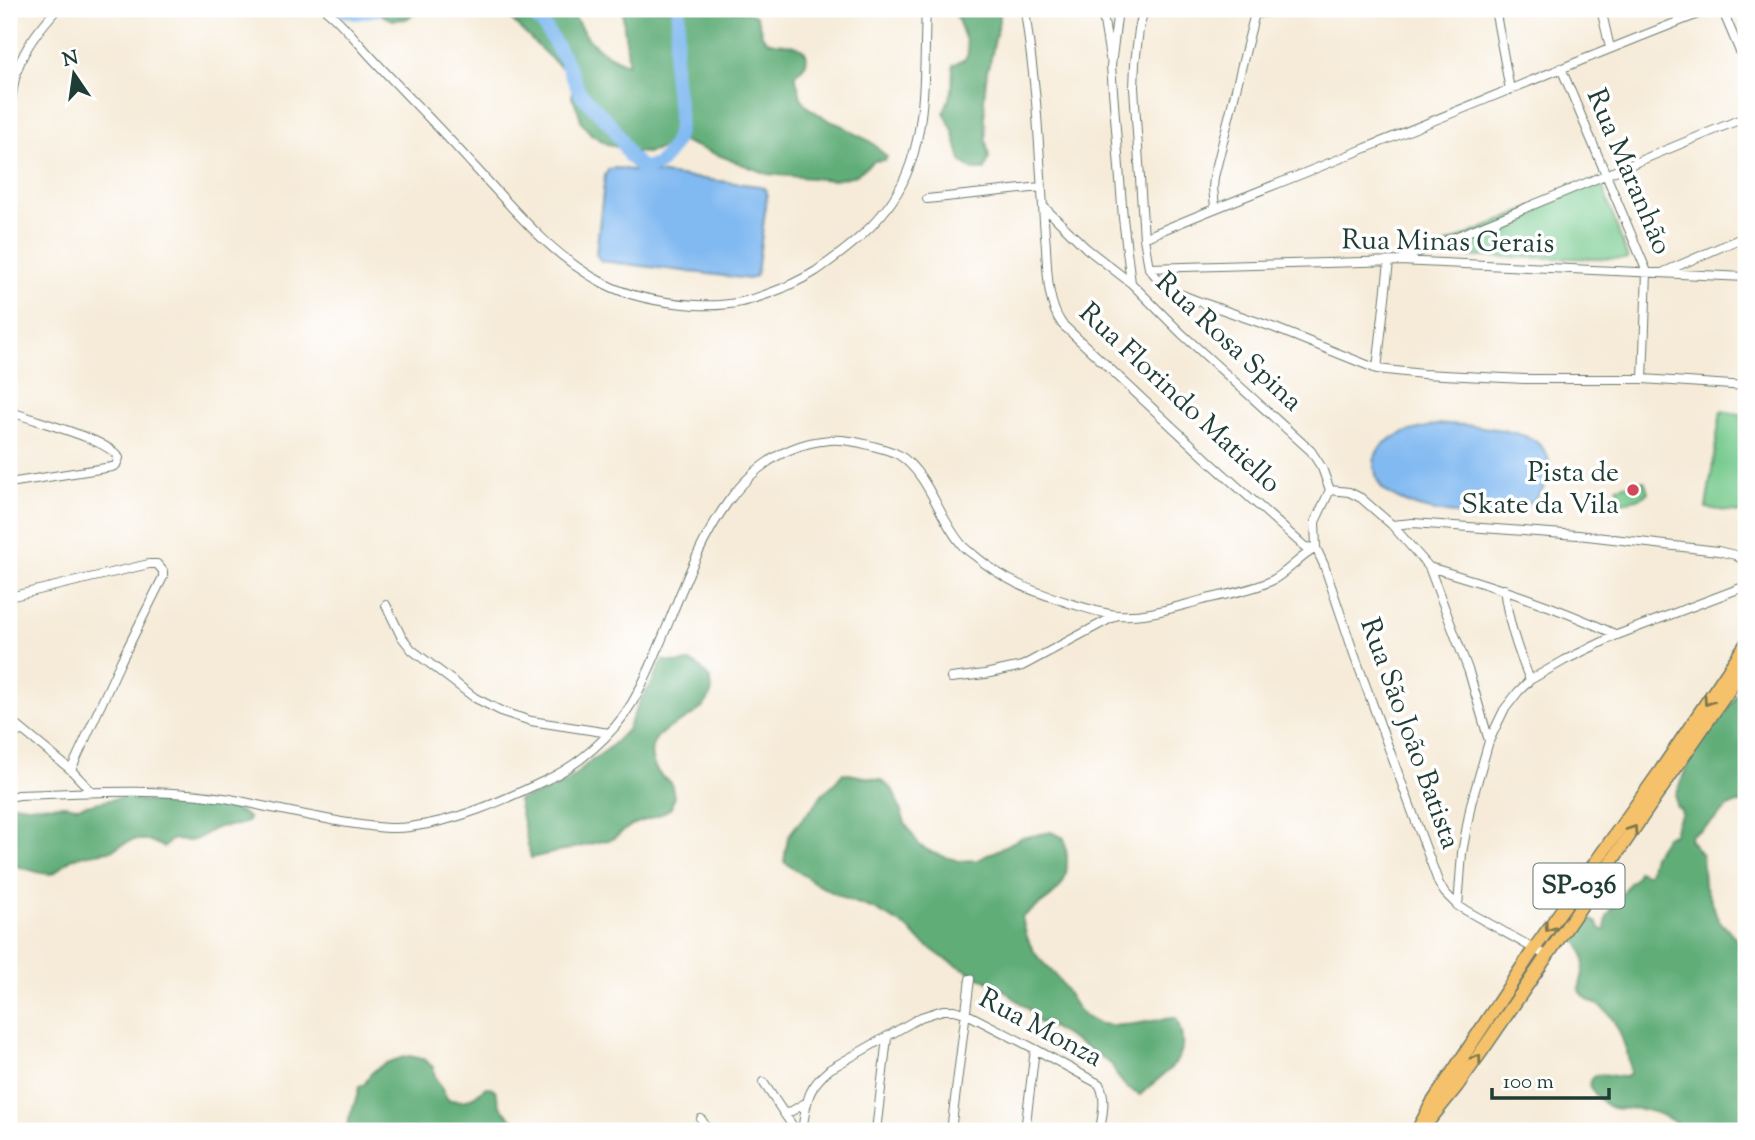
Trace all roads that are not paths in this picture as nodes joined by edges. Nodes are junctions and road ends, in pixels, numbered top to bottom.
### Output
1 (57, 9) edge
2 (325, 9) edge
3 (926, 9) edge
4 (1025, 9) edge
5 (1102, 9) edge
6 (1118, 9) edge
7 (1144, 9) edge
8 (1290, 9) edge
9 (1495, 9) edge
10 (1601, 9) edge
11 (1711, 9) edge
12 (1722, 9) edge
13 (1255, 12) edge
14 (1610, 48) junction
15 (1111, 66) junction
16 (1746, 66) edge
17 (1560, 68) junction
18 (1510, 90) junction
19 (1746, 117) edge
20 (9, 126) edge
21 (1606, 174) junction
22 (1041, 187) junction
23 (927, 199) dead end
24 (1043, 206) junction
25 (1215, 207) junction
26 (1746, 236) edge
27 (1144, 238) junction
28 (1394, 261) junction
29 (1149, 268) junction
30 (1647, 272) junction
31 (1661, 273) junction
32 (1746, 277) edge
33 (1131, 283) junction
34 (1377, 369) junction
35 (1643, 379) junction
36 (1746, 386) edge
37 (9, 411) edge
38 (9, 483) edge
39 (1330, 490) junction
40 (1392, 525) junction
41 (1316, 548) junction
42 (1746, 562) edge
43 (1429, 567) junction
44 (1746, 586) edge
45 (1504, 589) junction
46 (9, 597) edge
47 (386, 605) dead end
48 (1117, 615) junction
49 (1617, 635) junction
50 (1746, 645) edge
51 (1746, 665) edge
52 (951, 678) dead end
53 (1530, 680) junction
54 (9, 719) edge
55 (23, 731) junction
56 (9, 733) edge
57 (609, 733) junction
58 (1489, 741) junction
59 (71, 770) junction
60 (92, 792) junction
61 (9, 797) edge
62 (1458, 906) junction
63 (1534, 948) junction
64 (1548, 956) junction
65 (970, 979) dead end
66 (965, 1013) junction
67 (887, 1038) junction
68 (1035, 1049) junction
69 (764, 1082) dead end
70 (807, 1102) junction
71 (785, 1115) junction
72 (701, 1119) dead end
73 (709, 1131) edge
74 (796, 1131) edge
75 (802, 1131) edge
76 (876, 1131) edge
77 (951, 1131) edge
78 (1026, 1131) edge
79 (1100, 1131) edge
80 (1418, 1131) edge

1 - 20 street
2 - 3 street
4 - 22 street, Rua Florindo Matiello
5 - 15 street
6 - 15 street, Rua Rosa Spina
7 - 27 street
8 - 13 street
9 - 18 street
10 - 14 street
11 - 14 street
12 - 16 street
13 - 25 street
14 - 17 street
15 - 33 street, Rua Rosa Spina
17 - 18 street
17 - 21 street, Rua Maranhão
18 - 25 street
19 - 21 street
21 - 28 street
21 - 30 street, Rua Maranhão
22 - 23 street
22 - 24 street, Rua Florindo Matiello
24 - 33 street
24 - 41 street, Rua Florindo Matiello
25 - 27 street
26 - 31 street
27 - 29 street
28 - 29 street, Rua Minas Gerais
28 - 30 street, Rua Minas Gerais
28 - 34 street
29 - 34 street
30 - 31 street, Rua Minas Gerais
30 - 35 street, Rua Maranhão
31 - 32 street, Rua Minas Gerais
33 - 39 street, Rua Rosa Spina
34 - 35 street
35 - 36 street
37 - 38 street
39 - 40 street
39 - 41 street, Rua São João Batista
40 - 42 street
40 - 43 street
41 - 48 street
41 - 62 street, Rua São João Batista
43 - 45 street
43 - 58 street
44 - 49 street
45 - 49 street
45 - 53 street
46 - 59 street
47 - 57 street
48 - 52 street
48 - 57 street
49 - 53 street
50 -> 63 main road, SP-036
64 -> 51 main road, SP-036
53 - 58 street
54 - 55 street
55 - 56 street
55 - 59 street
57 - 60 street
58 - 62 street
59 - 60 street
60 - 61 street
62 - 63 street, Rua São João Batista
63 - 64 street, Rua São João Batista
63 - 80 main road, SP-036
80 -> 64 main road, SP-036
65 - 66 street
66 - 67 street, Rua Monza
66 - 68 street, Rua Monza
66 - 77 street
67 - 70 street, Rua Monza
67 - 76 street
68 - 78 street
68 - 79 street, Rua Monza
69 - 71 street
70 - 71 street
70 - 75 street, Rua Monza
71 - 74 street
72 - 73 street

